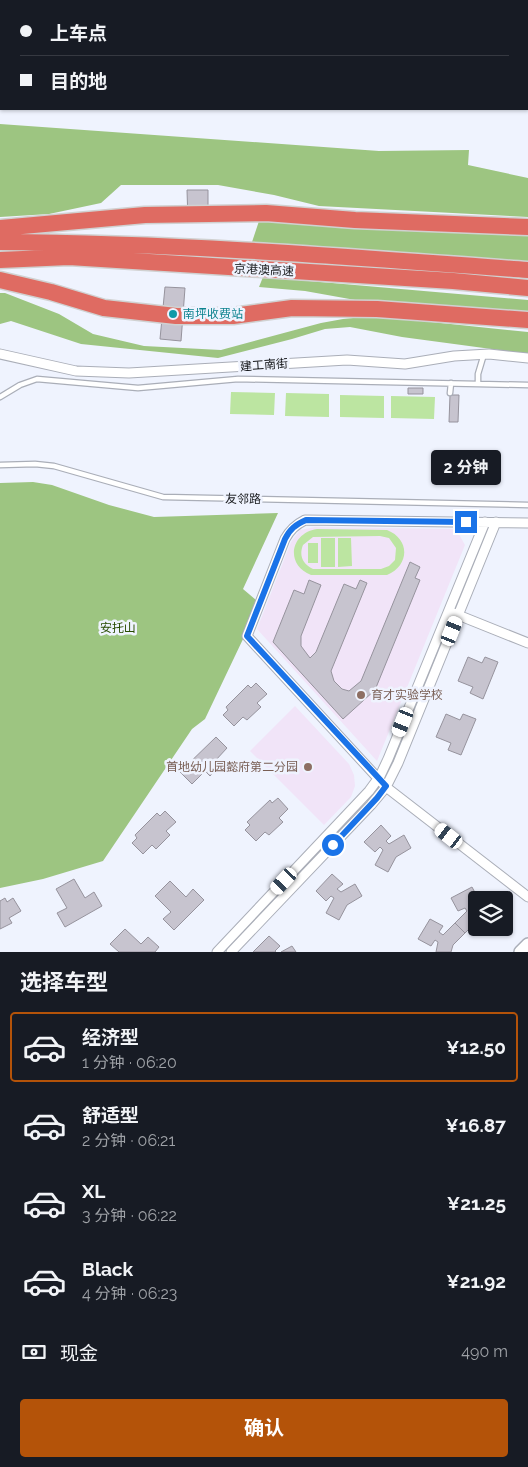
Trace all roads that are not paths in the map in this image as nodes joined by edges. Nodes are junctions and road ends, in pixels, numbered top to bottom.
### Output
1 (528, 227) edge
2 (0, 228) edge
3 (0, 242) edge
4 (0, 260) edge
5 (528, 270) edge
6 (0, 280) edge
7 (528, 288) edge
8 (528, 320) edge
9 (0, 354) edge
10 (484, 354) junction
11 (528, 358) edge
12 (451, 383) junction
13 (478, 384) junction
14 (528, 385) edge
15 (450, 392) dead end
16 (0, 397) edge
17 (0, 465) edge
18 (528, 505) edge
19 (485, 522) junction
20 (496, 522) junction
21 (528, 523) edge
22 (448, 611) junction
23 (458, 615) junction
24 (528, 643) edge
25 (378, 779) junction
26 (386, 786) junction
27 (528, 897) edge
28 (528, 944) edge
29 (217, 952) edge
30 (231, 952) edge
31 (520, 952) edge

1 - 2 highway
3 - 5 highway, 京港澳高速
4 - 7 highway, 京港澳高速
6 - 8 highway
9 - 10 street, 建工南街
10 - 11 street, 建工南街
10 - 13 lane
12 - 13 lane
12 - 15 lane
12 - 16 lane
13 - 14 lane
17 - 18 lane, 友邻路
19 - 20 street
19 - 22 street
19 - 25 street
20 - 21 street
20 - 23 street
22 - 23 street
22 - 25 street
23 - 24 street
23 - 26 street
25 - 26 street
25 - 29 street
26 - 27 street
26 - 30 street
28 - 31 street

